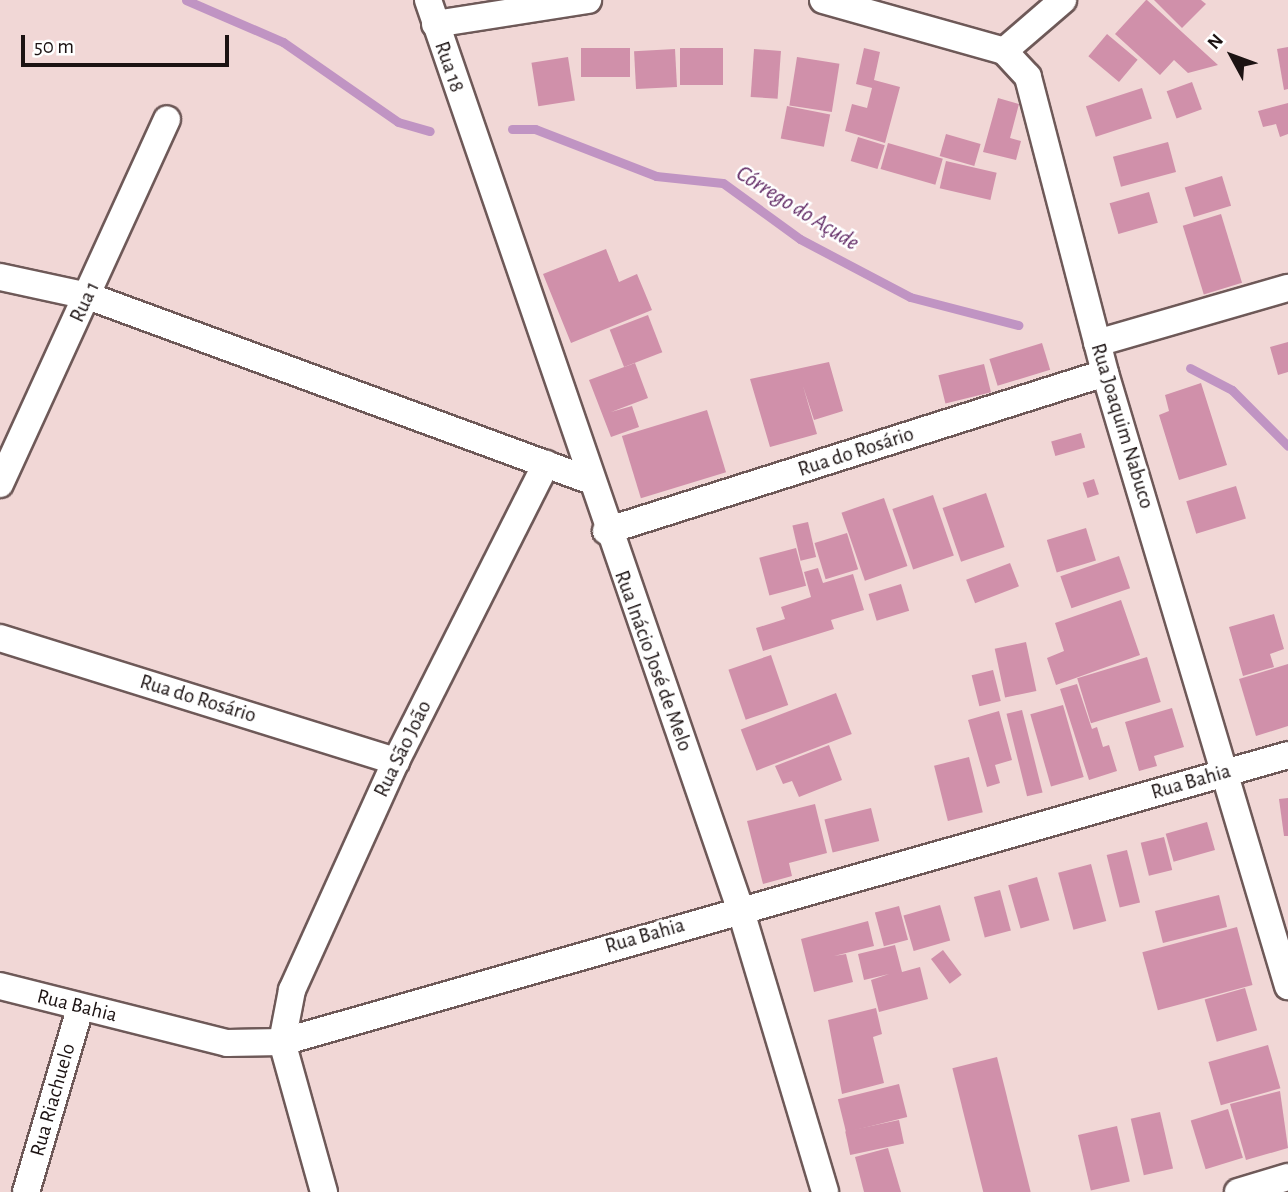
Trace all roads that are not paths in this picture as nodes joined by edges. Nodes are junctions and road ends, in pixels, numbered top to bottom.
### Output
1 (588, 0) edge
2 (823, 0) edge
3 (1063, 0) edge
4 (431, 12) edge
5 (1004, 51) junction
6 (167, 119) dead end
7 (472, 133) joint
8 (0, 277) edge
9 (1288, 288) edge
10 (88, 296) junction
11 (1097, 343) junction
12 (1105, 373) junction
13 (545, 464) junction
14 (589, 480) junction
15 (0, 484) edge
16 (606, 531) junction
17 (0, 638) edge
18 (1288, 755) edge
19 (396, 761) junction
20 (1227, 772) junction
21 (740, 908) junction
22 (0, 986) edge
23 (1288, 986) edge
24 (80, 1007) junction
25 (282, 1042) junction
26 (1288, 1177) edge
27 (26, 1192) edge
28 (324, 1192) edge
29 (825, 1192) edge
30 (1238, 1192) edge

1 - 4 street
2 - 5 street
3 - 5 street
4 - 7 street, Rua 18
5 - 11 street, Rua Joaquim Nabuco
6 - 10 street, Rua 1
7 - 14 street, Rua Inácio José de Melo
8 - 10 street
9 - 11 street
10 - 13 street
10 - 15 street, Rua 1
11 - 12 street, Rua Joaquim Nabuco
12 - 16 street, Rua do Rosário
12 - 20 street, Rua Joaquim Nabuco
13 - 14 street
13 - 19 street, Rua São João
14 - 16 street, Rua Inácio José de Melo
16 - 21 street, Rua Inácio José de Melo
17 - 19 street, Rua do Rosário
18 - 20 street, Rua Bahia
19 - 25 street, Rua São João
20 - 21 street, Rua Bahia
20 - 23 street, Rua Joaquim Nabuco
21 - 25 street, Rua Bahia
21 - 29 street, Rua Inácio José de Melo
22 - 24 street, Rua Bahia
24 - 25 street, Rua Bahia
24 - 27 street, Rua Riachuelo
25 - 28 street
26 - 30 street

